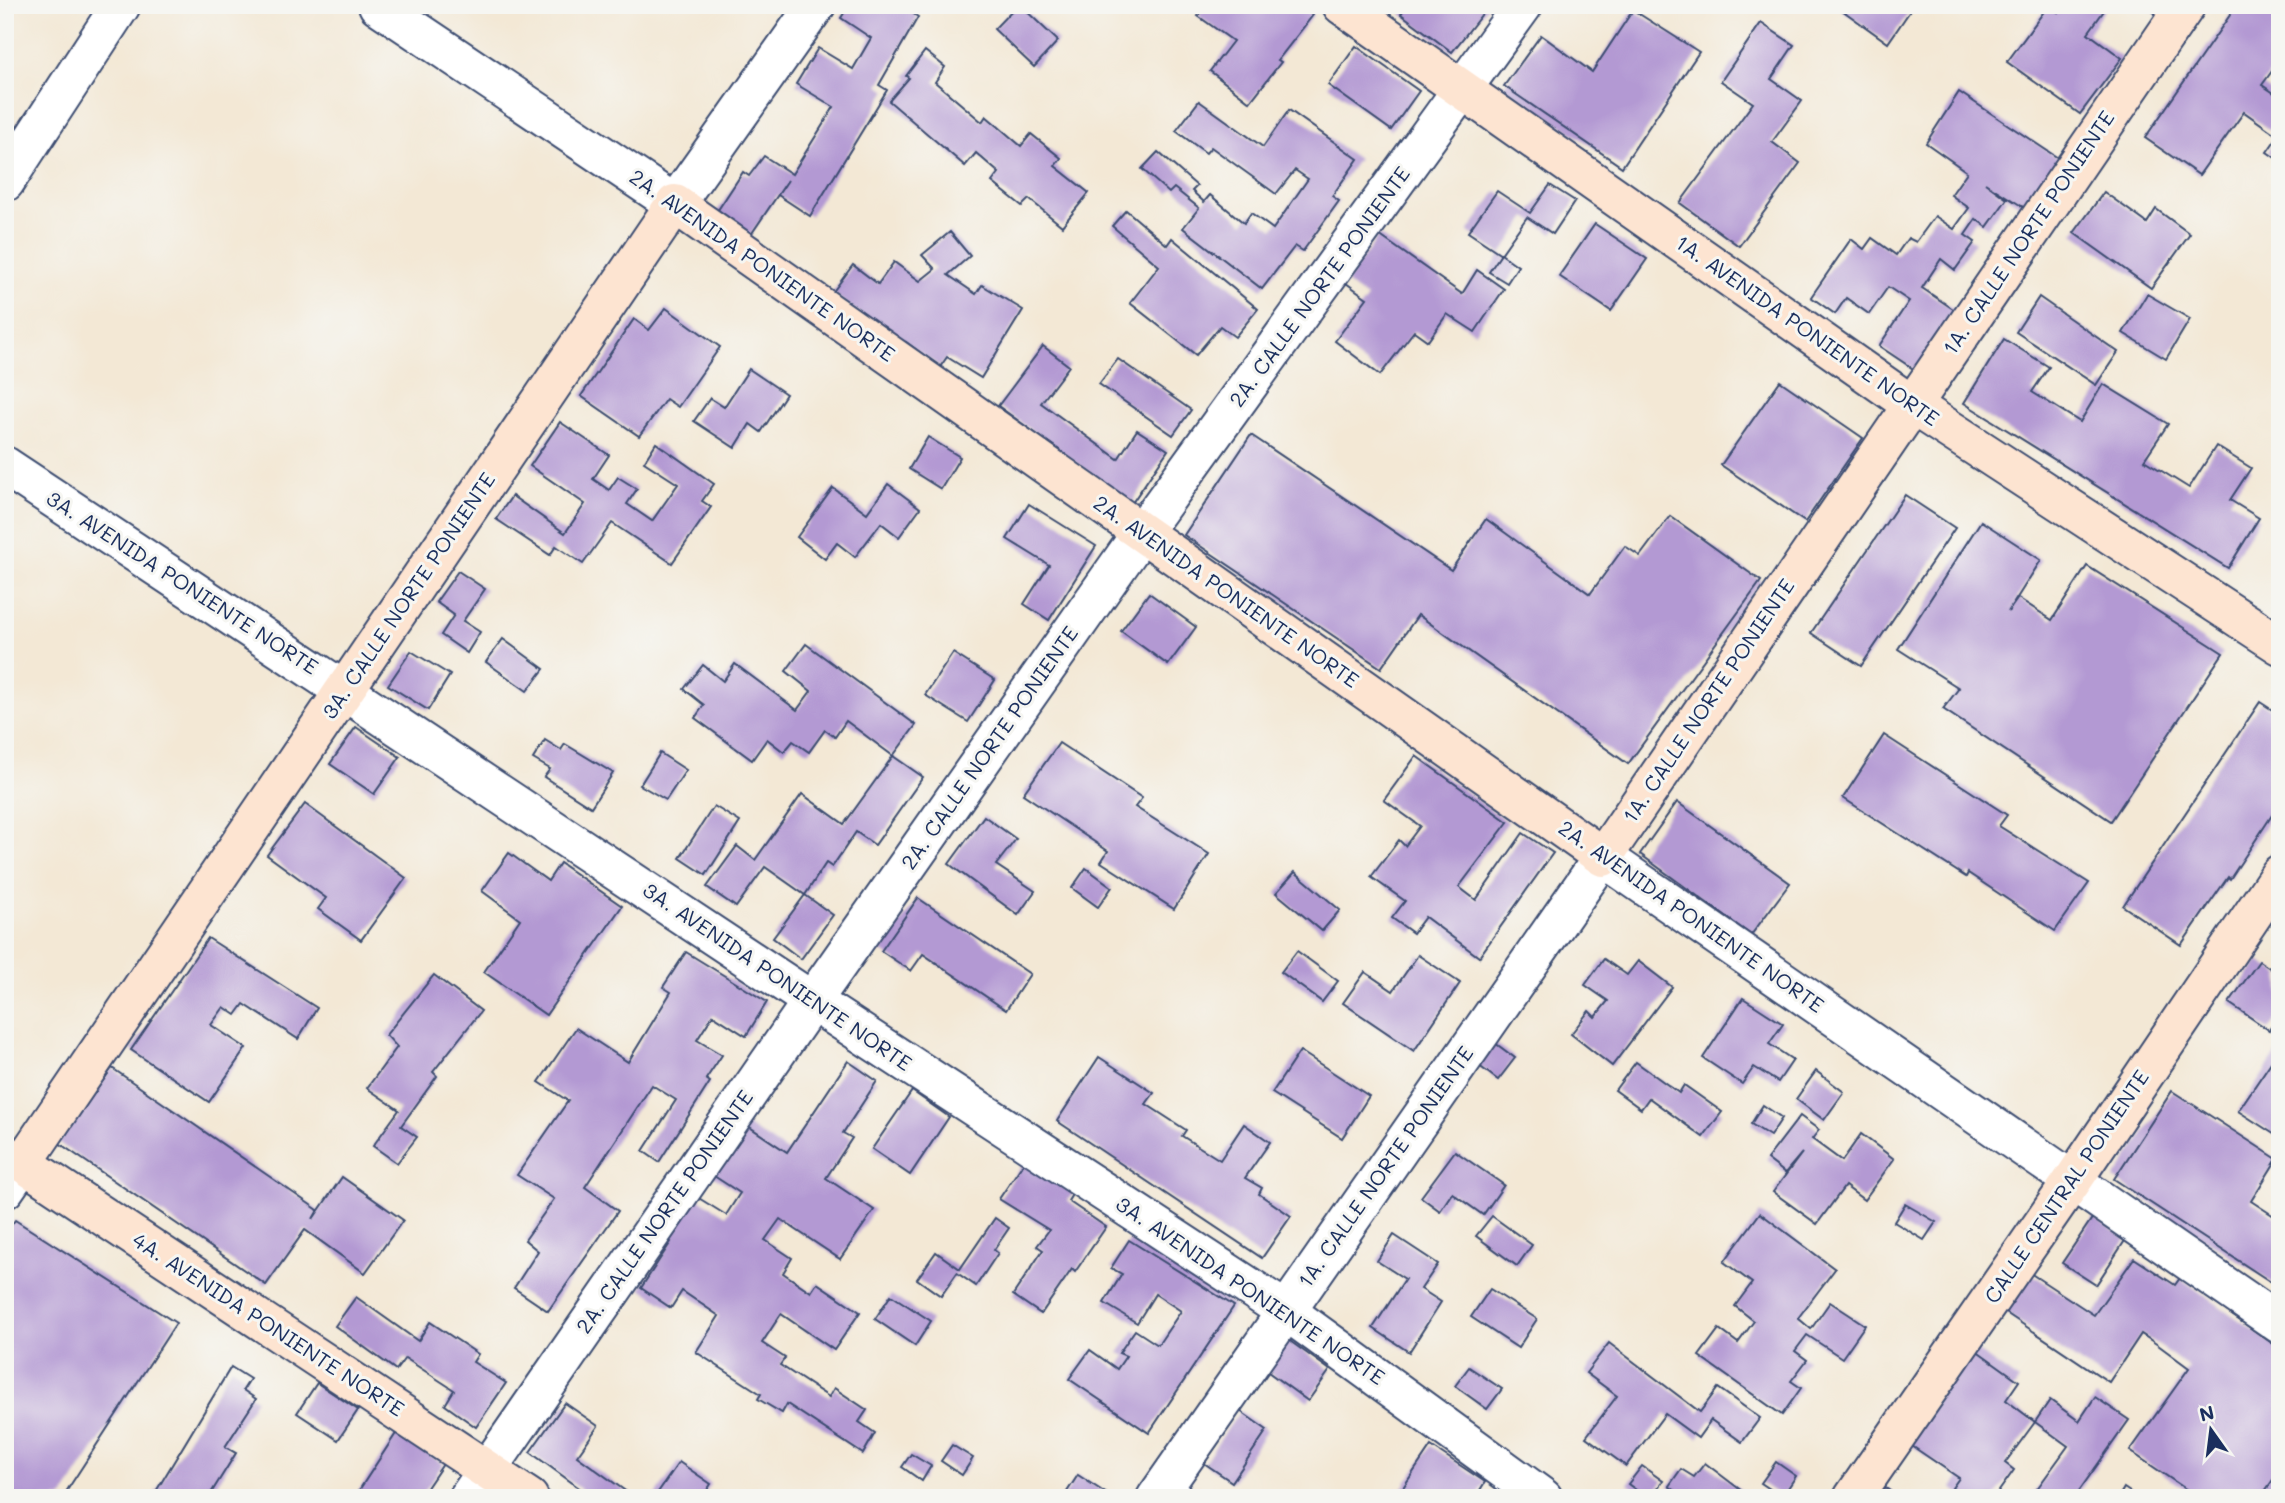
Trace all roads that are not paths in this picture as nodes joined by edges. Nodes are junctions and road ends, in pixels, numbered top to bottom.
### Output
1 (121, 5) edge
2 (378, 5) edge
3 (816, 5) edge
4 (1342, 5) edge
5 (1523, 5) edge
6 (2186, 5) edge
7 (1463, 91) junction
8 (5, 182) edge
9 (675, 204) junction
10 (1912, 405) junction
11 (5, 466) edge
12 (1142, 532) junction
13 (2280, 645) edge
14 (345, 690) junction
15 (1603, 857) junction
16 (2280, 874) edge
17 (812, 1001) junction
18 (11, 1169) edge
19 (2073, 1180) junction
20 (1286, 1311) junction
21 (2280, 1324) edge
22 (477, 1483) edge
23 (529, 1498) edge
24 (1156, 1498) edge
25 (1543, 1498) edge
26 (1853, 1498) edge

1 - 8 street
2 - 9 street, 2A. AVENIDA PONIENTE NORTE
3 - 9 street, 3A. CALLE NORTE PONIENTE
4 - 7 main road, 1A. AVENIDA PONIENTE NORTE
5 - 7 street, 2A. CALLE NORTE PONIENTE
6 - 10 main road, 1A. CALLE NORTE PONIENTE
7 - 10 main road, 1A. AVENIDA PONIENTE NORTE
7 - 12 street, 2A. CALLE NORTE PONIENTE
9 - 12 main road, 2A. AVENIDA PONIENTE NORTE
9 - 14 main road, 3A. CALLE NORTE PONIENTE
10 - 13 main road, 1A. AVENIDA PONIENTE NORTE
10 - 15 main road, 1A. CALLE NORTE PONIENTE
11 - 14 street, 3A. AVENIDA PONIENTE NORTE
12 - 15 main road, 2A. AVENIDA PONIENTE NORTE
12 - 17 street, 2A. CALLE NORTE PONIENTE
14 - 17 street, 3A. AVENIDA PONIENTE NORTE
14 - 18 main road, 3A. CALLE NORTE PONIENTE
15 - 19 street, 2A. AVENIDA PONIENTE NORTE
15 - 20 street, 1A. CALLE NORTE PONIENTE
16 - 19 main road, CALLE CENTRAL PONIENTE
17 - 20 street, 3A. AVENIDA PONIENTE NORTE
17 - 22 street, 2A. CALLE NORTE PONIENTE
18 - 22 main road, 4A. AVENIDA PONIENTE NORTE
19 - 21 street, 2A. AVENIDA PONIENTE NORTE
19 - 26 main road, CALLE CENTRAL PONIENTE
20 - 24 street, 1A. CALLE NORTE PONIENTE
20 - 25 street, 3A. AVENIDA PONIENTE NORTE
22 - 23 main road, 4A. AVENIDA PONIENTE NORTE

